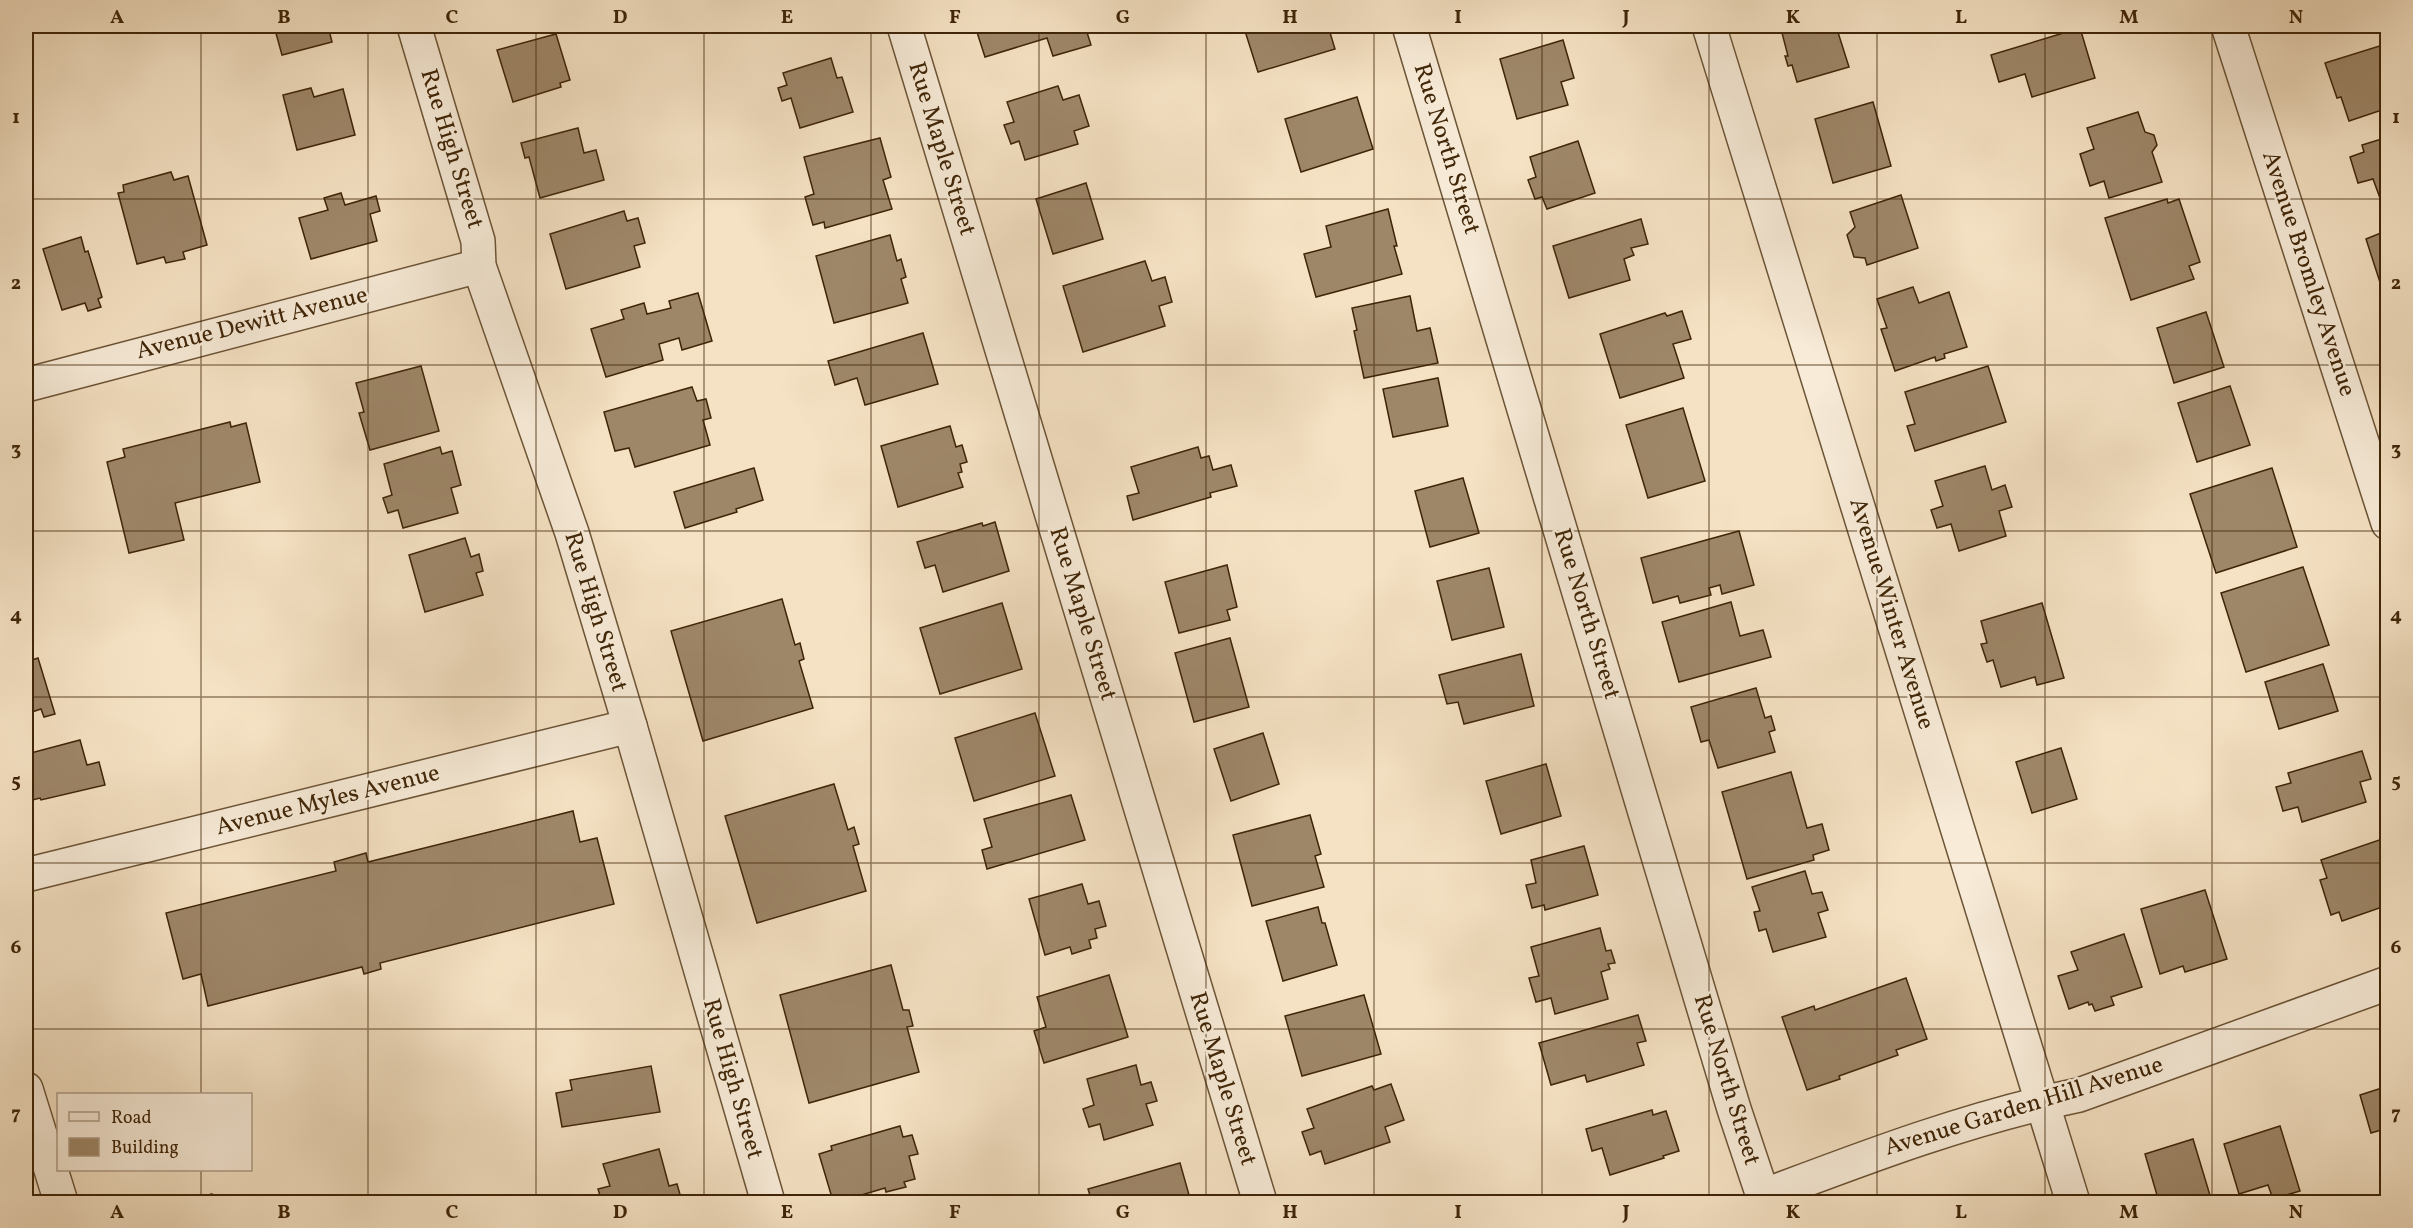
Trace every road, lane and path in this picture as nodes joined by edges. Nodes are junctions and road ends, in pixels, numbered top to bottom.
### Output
1 (414, 26) edge
2 (904, 26) edge
3 (1409, 26) edge
4 (1709, 26) edge
5 (2228, 26) edge
6 (479, 266) junction
7 (26, 385) edge
8 (2388, 523) edge
9 (630, 726) junction
10 (26, 875) edge
11 (2388, 983) edge
12 (26, 1089) edge
13 (2042, 1103) junction
14 (1764, 1199) edge
15 (61, 1203) edge
16 (768, 1203) edge
17 (1260, 1203) edge
18 (2073, 1203) edge

1 - 6 street, Rue High Street
2 - 17 street, Rue Maple Street
3 - 14 street, Rue North Street
4 - 13 street, Avenue Winter Avenue
5 - 8 street, Avenue Bromley Avenue
6 - 7 street, Avenue Dewitt Avenue
6 - 9 street, Rue High Street
9 - 10 street, Avenue Myles Avenue
9 - 16 street, Rue High Street
11 - 13 street, Avenue Garden Hill Avenue
12 - 15 street
13 - 14 street, Avenue Garden Hill Avenue
13 - 18 street, Avenue Winter Avenue

